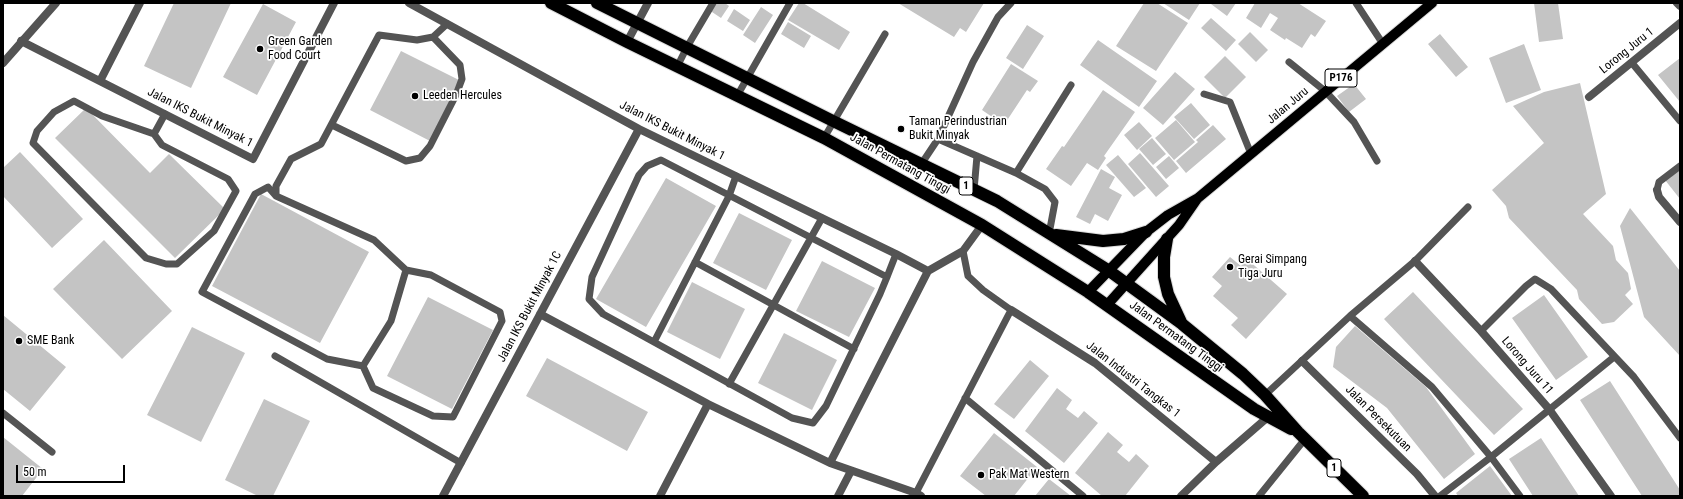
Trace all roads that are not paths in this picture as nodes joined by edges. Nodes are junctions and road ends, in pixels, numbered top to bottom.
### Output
1 (56, 3) edge
2 (140, 3) edge
3 (334, 3) edge
4 (409, 3) edge
5 (551, 3) edge
6 (597, 3) edge
7 (648, 3) edge
8 (713, 3) edge
9 (790, 3) edge
10 (1011, 3) edge
11 (1356, 3) edge
12 (1432, 3) edge
13 (1677, 3) edge
14 (1680, 6) edge
15 (637, 23) junction
16 (1680, 23) edge
17 (447, 24) junction
18 (885, 34) dead end
19 (433, 37) junction
20 (21, 41) junction
21 (627, 42) junction
22 (1383, 44) junction
23 (687, 47) junction
24 (1289, 62) dead end
25 (3, 63) edge
26 (1632, 63) junction
27 (677, 67) junction
28 (748, 78) junction
29 (100, 81) junction
30 (1071, 85) dead end
31 (1326, 91) junction
32 (1204, 94) dead end
33 (737, 96) junction
34 (1589, 97) dead end
35 (165, 114) junction
36 (833, 121) junction
37 (1680, 121) edge
38 (332, 125) junction
39 (639, 129) junction
40 (154, 134) junction
41 (824, 138) junction
42 (938, 139) junction
43 (1251, 154) junction
44 (977, 156) junction
45 (1377, 160) dead end
46 (922, 163) junction
47 (1680, 166) edge
48 (1016, 173) junction
49 (736, 176) junction
50 (974, 190) junction
51 (1657, 190) joint
52 (276, 196) junction
53 (729, 196) junction
54 (1198, 198) junction
55 (1468, 207) dead end
56 (822, 218) junction
57 (1680, 222) edge
58 (982, 225) junction
59 (1146, 232) junction
60 (1049, 234) junction
61 (811, 239) junction
62 (1167, 239) junction
63 (963, 251) junction
64 (896, 254) junction
65 (1415, 260) junction
66 (695, 262) junction
67 (406, 270) junction
68 (1108, 270) junction
69 (928, 271) junction
70 (887, 277) junction
71 (1126, 282) junction
72 (1088, 292) junction
73 (774, 305) junction
74 (1107, 305) junction
75 (1011, 310) junction
76 (540, 314) junction
77 (1350, 316) junction
78 (1182, 324) junction
79 (1481, 331) junction
80 (654, 342) junction
81 (854, 349) junction
82 (275, 356) dead end
83 (1614, 357) junction
84 (1302, 360) junction
85 (363, 366) junction
86 (729, 384) junction
87 (1266, 395) junction
88 (966, 398) junction
89 (708, 404) junction
90 (1549, 409) junction
91 (3, 413) edge
92 (1268, 417) junction
93 (1302, 436) junction
94 (1680, 438) edge
95 (52, 452) dead end
96 (1491, 457) junction
97 (1216, 462) junction
98 (461, 463) junction
99 (830, 463) junction
100 (851, 471) junction
101 (918, 494) edge
102 (443, 496) edge
103 (660, 496) edge
104 (838, 496) edge
105 (1083, 496) edge
106 (1181, 496) edge
107 (1259, 496) edge
108 (1363, 496) edge
109 (1435, 496) edge
110 (1440, 496) edge
111 (1520, 496) edge
112 (1611, 496) edge

1 - 20 street
2 - 29 street
3 - 35 street, Jalan IKS Bukit Minyak 1
4 - 17 street, Jalan IKS Bukit Minyak 1
5 - 21 highway, Jalan Permatang Tinggi / 1
6 - 15 highway, Jalan Permatang Tinggi / 1
7 - 15 street
8 - 23 lane
9 - 28 lane
10 - 42 lane
11 - 22 lane
12 - 22 main road, Jalan Juru / P176
13 - 14 street
15 - 21 street
15 - 23 highway, Jalan Permatang Tinggi / 1
16 - 26 street, Lorong Juru 1
17 - 19 lane
17 - 39 street, Jalan IKS Bukit Minyak 1
18 - 36 lane
19 - 38 lane
19 - 38 lane
20 - 25 street
20 - 29 street, Jalan IKS Bukit Minyak 1
21 - 27 highway, Jalan Permatang Tinggi / 1
22 - 31 main road, Jalan Juru / P176
23 - 27 lane
23 - 28 highway, Jalan Permatang Tinggi / 1
24 - 31 lane
26 - 34 street, Lorong Juru 1
26 - 37 lane
27 - 33 highway, Jalan Permatang Tinggi / 1
28 - 33 lane
28 - 36 highway, Jalan Permatang Tinggi / 1
29 - 35 street, Jalan IKS Bukit Minyak 1
30 - 48 lane
31 - 43 main road, Jalan Juru / P176
31 - 45 lane
32 - 43 lane
33 - 41 highway, Jalan Permatang Tinggi / 1
35 - 40 lane
36 - 41 lane
36 - 46 highway, Jalan Permatang Tinggi / 1
38 - 52 lane
39 - 49 street, Jalan IKS Bukit Minyak 1
39 - 76 street, Jalan IKS Bukit Minyak 1C
40 - 40 lane
41 - 58 highway, Jalan Permatang Tinggi / 1
42 - 44 lane
42 - 46 lane
43 - 54 main road, Jalan Juru / P176
44 - 48 lane
44 - 50 lane
46 - 50 highway, Jalan Permatang Tinggi / 1
47 - 51 lane
48 - 60 lane
49 - 53 lane
49 - 56 street, Jalan IKS Bukit Minyak 1
50 - 60 highway, Jalan Permatang Tinggi / 1
51 - 57 street
52 - 67 lane
52 - 85 lane
53 - 61 lane
53 - 66 lane
53 - 80 lane
54 - 59 main road, Jalan Juru / P176
54 - 62 main road, Jalan Juru / P176
55 - 65 lane
56 - 61 lane
56 - 64 street, Jalan IKS Bukit Minyak 1
58 - 63 street
58 - 72 highway, Jalan Permatang Tinggi / 1
59 - 60 highway
59 - 68 main road, Jalan Juru / P176
60 - 68 highway, Jalan Permatang Tinggi / 1
61 - 70 lane
61 - 73 lane
62 - 71 main road, Jalan Juru / P176
62 - 78 highway
63 - 69 street
63 - 75 lane
64 - 69 street, Jalan IKS Bukit Minyak 1
64 - 70 lane
65 - 77 lane
65 - 79 street, Lorong Juru 11
66 - 73 lane
66 - 80 lane
67 - 85 lane
67 - 85 lane
68 - 71 highway, Jalan Permatang Tinggi / 1
68 - 72 main road, Jalan Juru / P176
69 - 99 street
70 - 81 lane
71 - 74 main road, Jalan Juru / P176
71 - 78 highway, Jalan Permatang Tinggi / 1
72 - 74 highway, Jalan Permatang Tinggi / 1
73 - 81 lane
73 - 86 lane
74 - 92 highway, Jalan Permatang Tinggi / 1
75 - 88 lane
75 - 97 street, Jalan Industri Tangkas 1
76 - 89 street
76 - 98 street, Jalan IKS Bukit Minyak 1C
77 - 84 lane
77 - 96 lane
78 - 87 highway, Jalan Permatang Tinggi / 1
79 - 83 lane
79 - 90 street, Lorong Juru 11
80 - 86 lane
81 - 86 lane
82 - 98 lane
83 - 90 lane
83 - 94 lane
84 - 87 lane
84 - 109 street, Jalan Persekutuan
87 - 93 highway, Jalan Permatang Tinggi / 1
88 - 101 lane
88 - 105 lane
89 - 99 street
89 - 103 street
90 - 96 lane
90 - 112 street, Lorong Juru 11
91 - 95 lane
92 - 93 highway, Jalan Permatang Tinggi / 1
92 - 97 street
93 - 107 lane
93 - 108 highway, Jalan Permatang Tinggi / 1
96 - 110 lane
96 - 111 lane
97 - 106 street
98 - 102 street, Jalan IKS Bukit Minyak 1C
99 - 100 street
100 - 101 street
100 - 104 street

